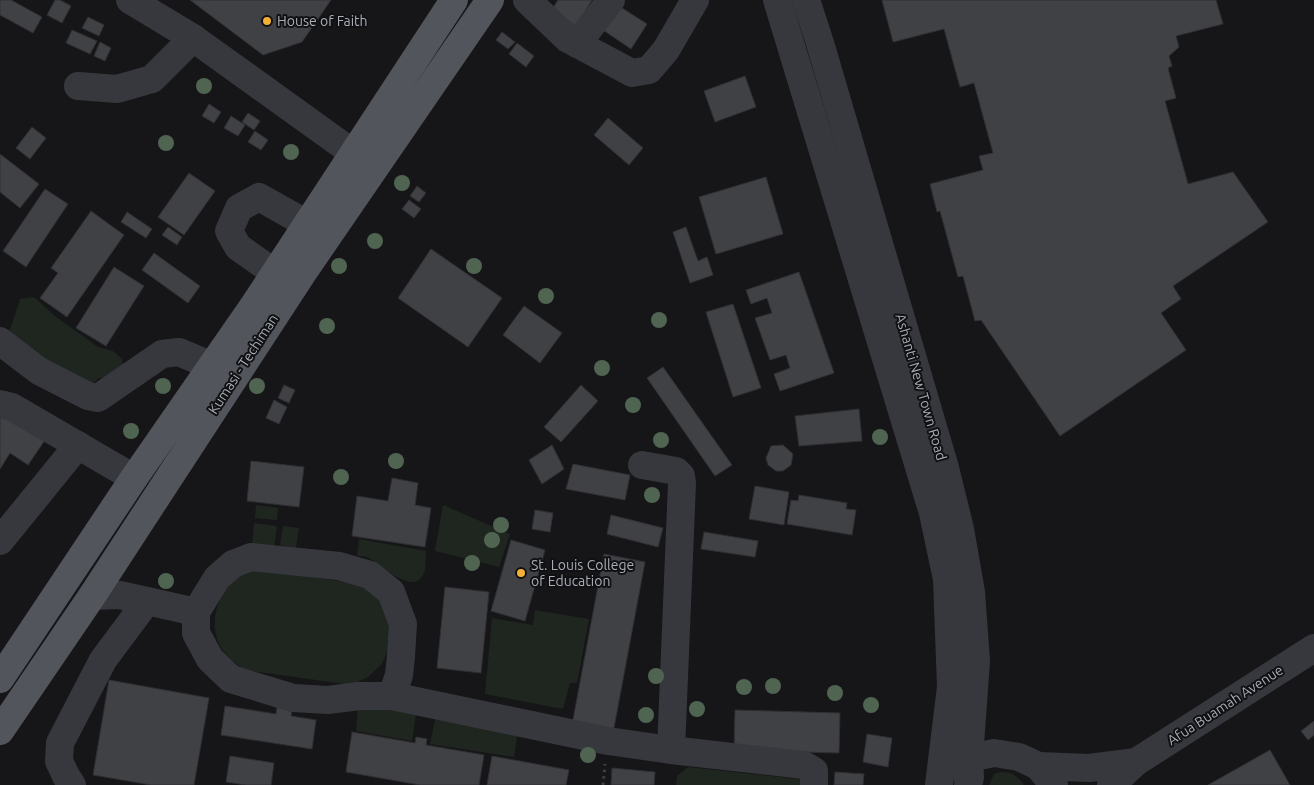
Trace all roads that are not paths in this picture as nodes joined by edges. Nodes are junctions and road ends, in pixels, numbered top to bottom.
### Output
1 (130, 0) edge
2 (454, 0) edge
3 (490, 0) edge
4 (527, 0) edge
5 (611, 0) edge
6 (696, 0) edge
7 (777, 0) edge
8 (806, 0) edge
9 (193, 38) junction
10 (577, 44) junction
11 (78, 86) dead end
12 (353, 152) junction
13 (307, 224) junction
14 (275, 273) junction
15 (0, 341) edge
16 (212, 366) junction
17 (0, 404) edge
18 (78, 445) junction
19 (642, 465) dead end
20 (134, 478) junction
21 (0, 541) edge
22 (92, 596) junction
23 (146, 601) junction
24 (196, 612) junction
25 (1314, 648) edge
26 (0, 679) edge
27 (392, 696) junction
28 (974, 707) junction
29 (0, 731) edge
30 (672, 750) junction
31 (969, 758) junction
32 (1136, 762) junction
33 (1037, 769) edge
34 (940, 782) edge
35 (72, 785) edge
36 (814, 785) edge
37 (968, 785) edge
38 (1111, 785) edge

1 - 9 street
2 - 12 main road, Kumasi - Techiman
3 - 22 main road, Kumasi - Techiman
4 - 10 street
5 - 10 street
6 - 10 street
7 - 34 street, Ashanti New Town Road
8 - 28 street, Ashanti New Town Road
9 - 11 street
9 - 12 street
12 - 13 main road, Kumasi - Techiman
13 - 14 main road, Kumasi - Techiman
13 - 14 street
14 - 16 main road, Kumasi - Techiman
15 - 16 street
16 - 20 main road, Kumasi - Techiman
17 - 18 street
18 - 20 street
18 - 21 street
19 - 30 street
20 - 26 main road, Kumasi - Techiman
22 - 23 street
22 - 29 main road, Kumasi - Techiman
23 - 24 street
23 - 35 street
24 - 27 street
24 - 27 street
25 - 32 street, Afua Buamah Avenue
27 - 30 street
28 - 31 street, Ashanti New Town Road
28 - 33 street
30 - 36 street
31 - 33 street, Afua Buamah Avenue
31 - 34 street
31 - 37 street, Ashanti New Town Road
32 - 33 street, Afua Buamah Avenue
32 - 38 street, Afua Buamah Avenue

